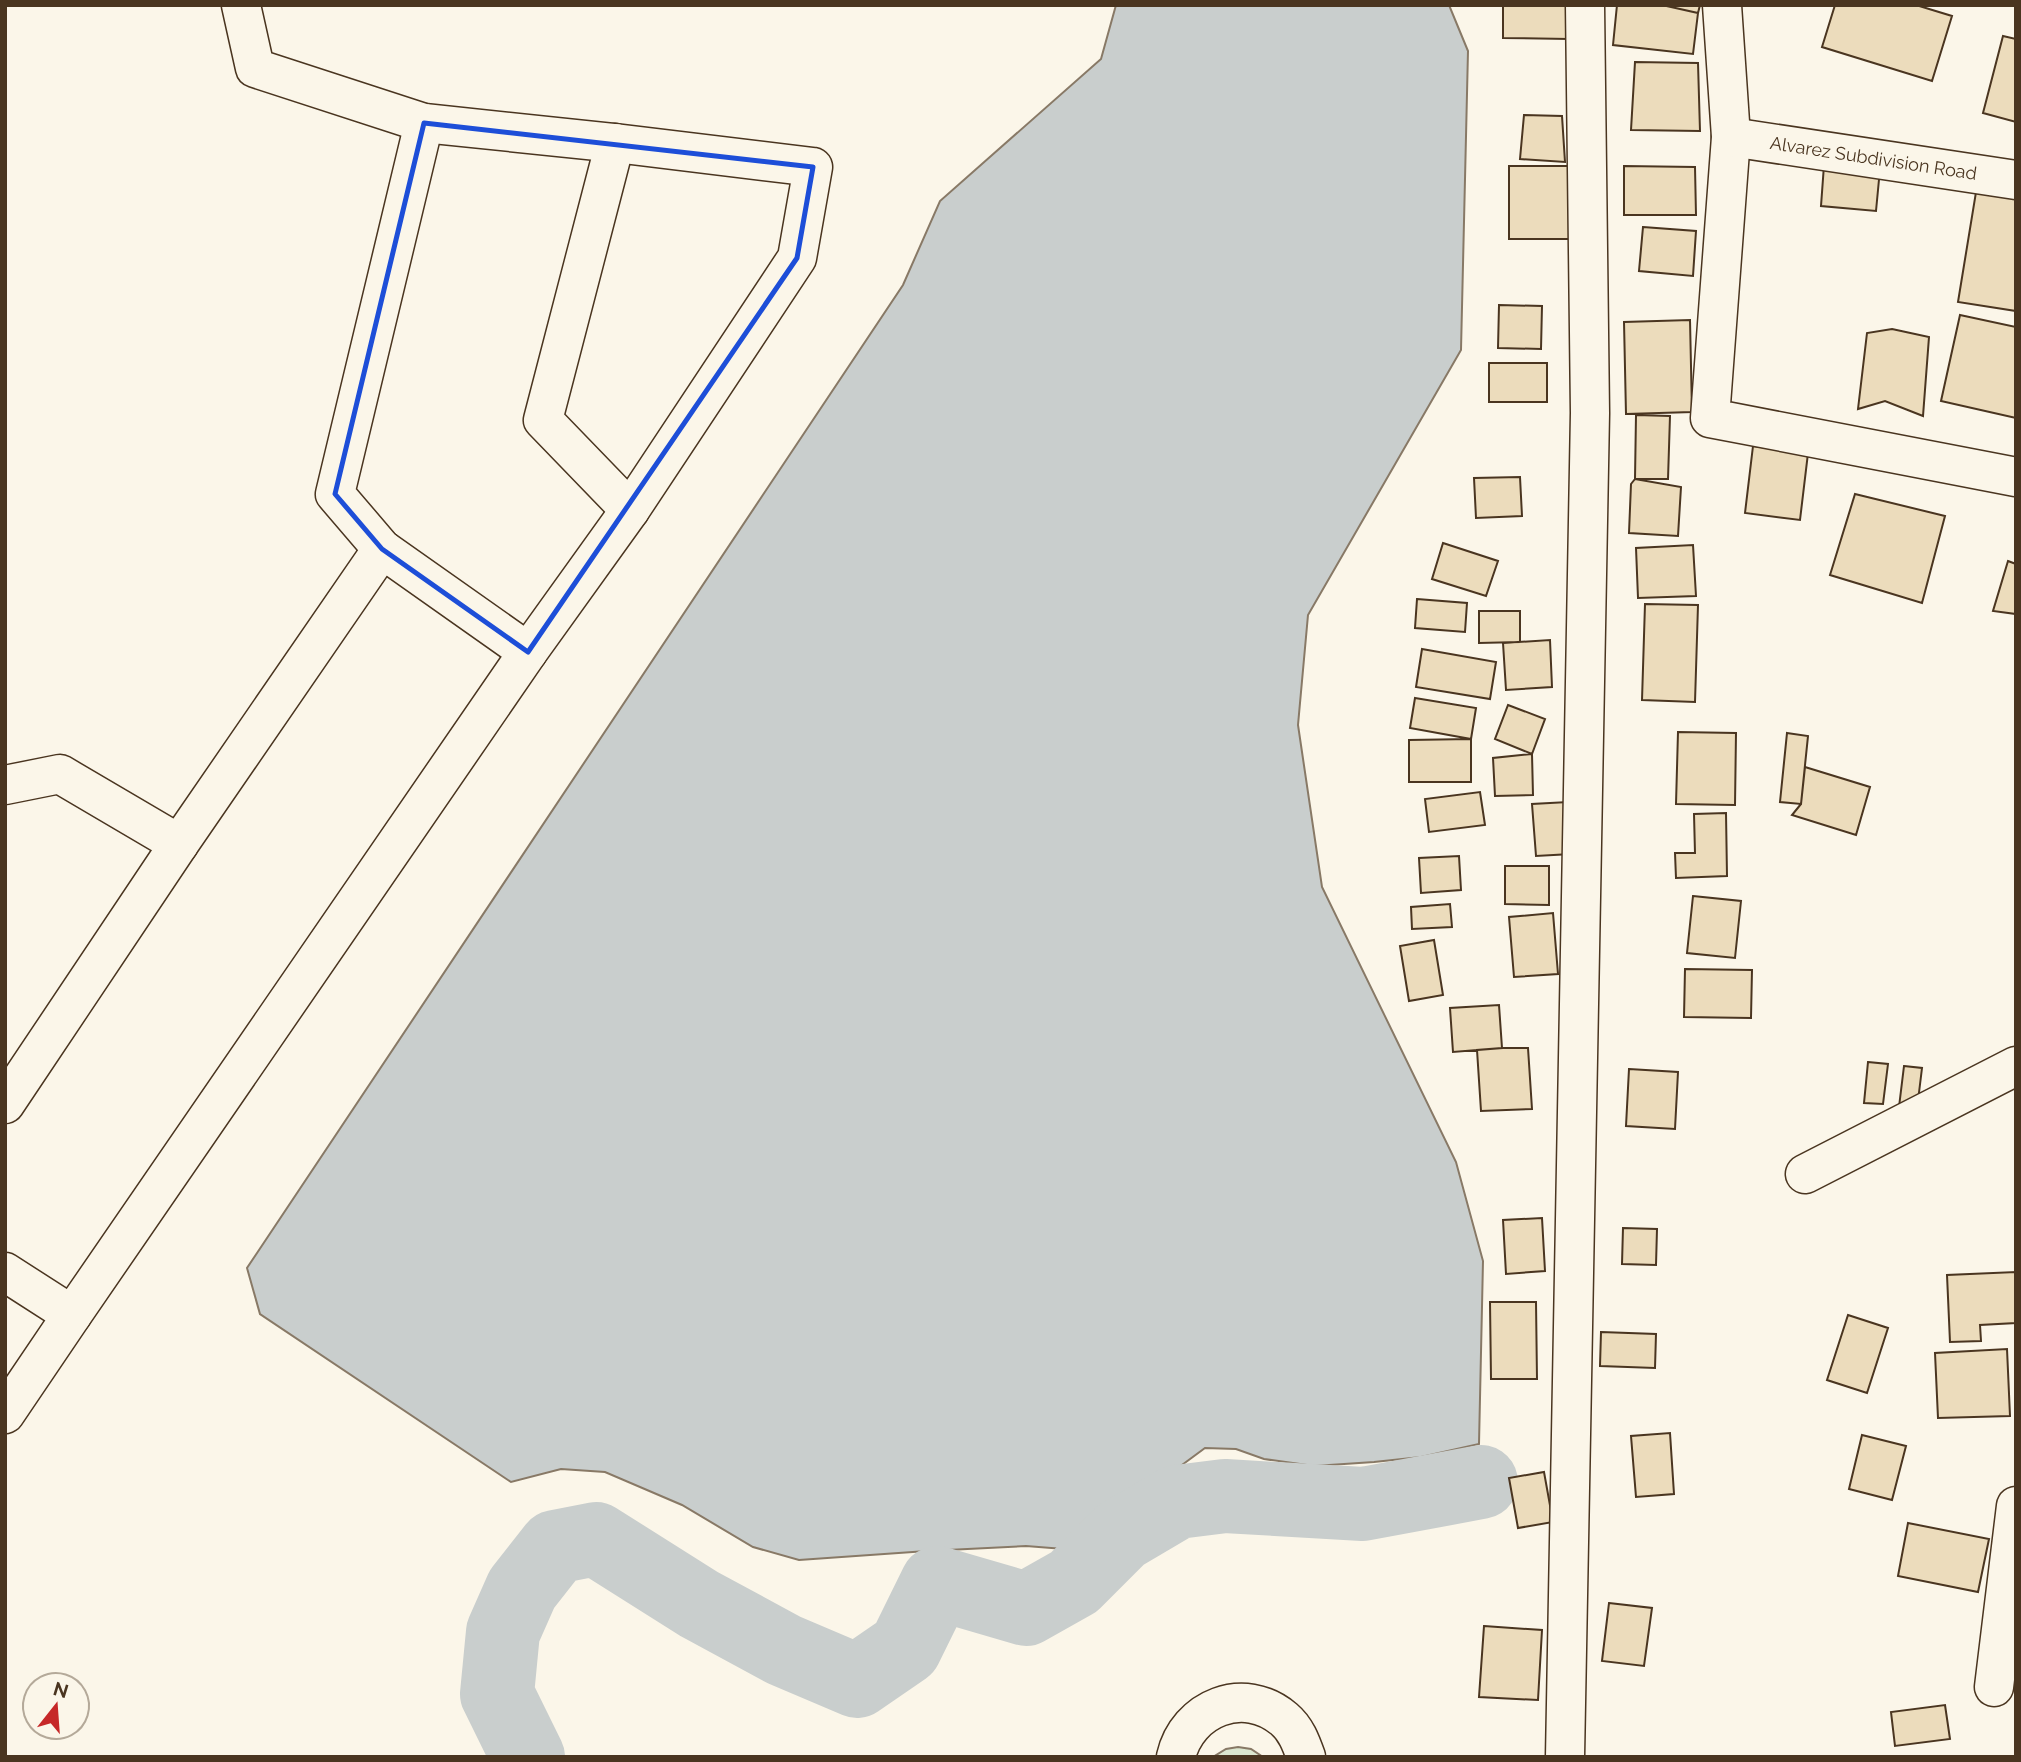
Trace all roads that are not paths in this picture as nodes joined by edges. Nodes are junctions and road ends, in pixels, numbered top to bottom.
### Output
1 (241, 5) edge
2 (1585, 5) edge
3 (1722, 5) edge
4 (424, 122) junction
5 (1731, 137) junction
6 (615, 143) junction
7 (2016, 180) edge
8 (2016, 477) edge
9 (630, 510) junction
10 (382, 549) junction
11 (528, 652) junction
12 (5, 785) edge
13 (179, 844) junction
14 (2016, 1066) edge
15 (5, 1104) edge
16 (1805, 1174) dead end
17 (5, 1272) edge
18 (72, 1315) junction
19 (5, 1415) edge
20 (2016, 1506) edge
21 (1994, 1687) dead end
22 (1176, 1757) edge
23 (1306, 1757) edge
24 (1565, 1757) edge

1 - 4 street
2 - 24 street
3 - 5 street
4 - 6 street
4 - 10 street
5 - 7 street, Alvarez Subdivision Road
5 - 8 street
6 - 9 street
6 - 9 street
9 - 11 street
10 - 11 street
10 - 13 street
11 - 18 street
12 - 13 street
13 - 15 street
14 - 16 street
17 - 18 street
18 - 19 street
20 - 21 street
22 - 23 street

